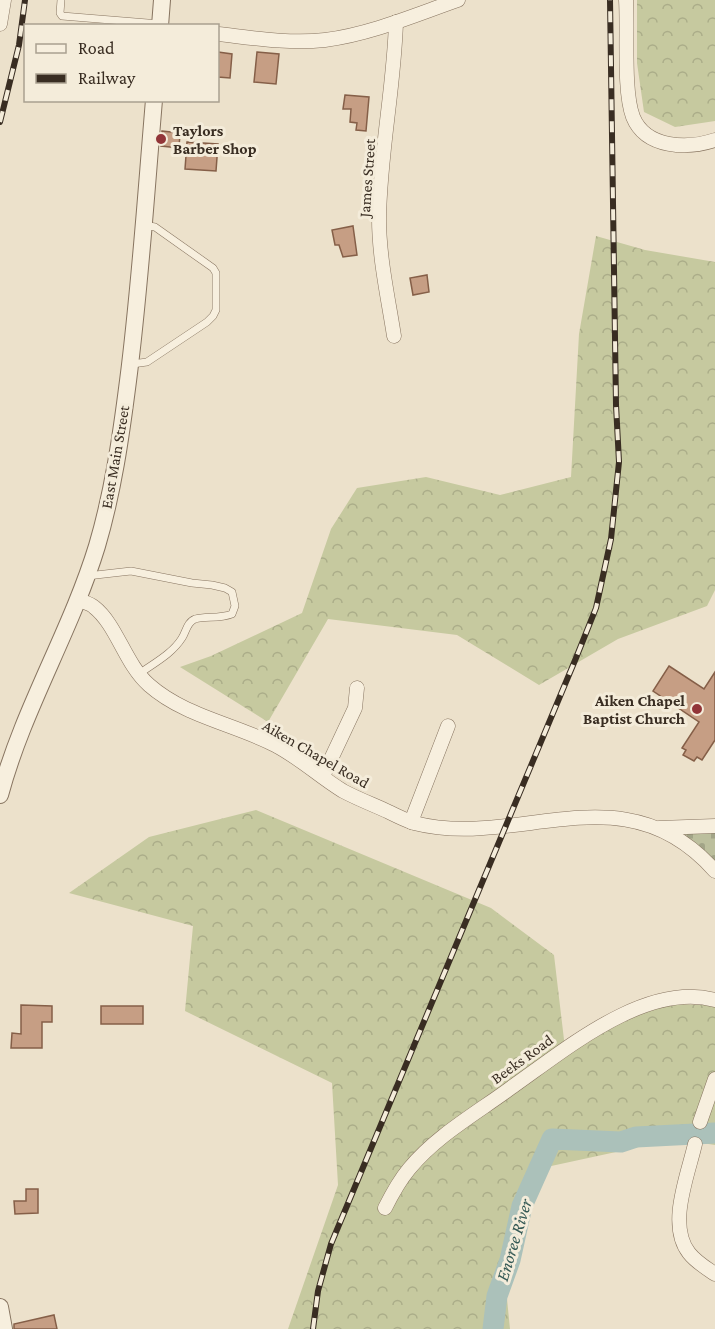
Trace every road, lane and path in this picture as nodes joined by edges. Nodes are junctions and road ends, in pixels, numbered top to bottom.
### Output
1 (62, 0) edge
2 (162, 0) edge
3 (458, 0) edge
4 (626, 0) edge
5 (396, 22) junction
6 (149, 24) edge
7 (160, 24) edge
8 (219, 34) edge
9 (154, 102) edge
10 (715, 140) edge
11 (144, 225) junction
12 (394, 336) dead end
13 (130, 364) junction
14 (86, 576) junction
15 (78, 600) junction
16 (139, 674) junction
17 (357, 687) dead end
18 (448, 726) dead end
19 (323, 776) junction
20 (0, 795) edge
21 (411, 822) junction
22 (715, 826) edge
23 (659, 828) junction
24 (715, 871) edge
25 (715, 1000) edge
26 (715, 1079) edge
27 (700, 1122) dead end
28 (695, 1144) dead end
29 (385, 1208) dead end
30 (715, 1274) edge
31 (0, 1307) edge
32 (4, 1329) edge

1 - 6 lane
2 - 7 street
3 - 5 street
4 - 10 street
5 - 8 street
5 - 12 street, James Street
9 - 11 street, East Main Street
11 - 13 street, East Main Street
11 - 13 lane
13 - 14 street, East Main Street
14 - 15 street, East Main Street
14 - 16 lane
15 - 16 street, Aiken Chapel Road
15 - 20 street, East Main Street
16 - 19 street, Aiken Chapel Road
17 - 19 street
18 - 21 street
19 - 21 street, Aiken Chapel Road
21 - 23 street, Aiken Chapel Road
22 - 23 street
23 - 24 street, Aiken Chapel Road
25 - 29 street, Beeks Road
26 - 27 street
28 - 30 street
31 - 32 street

